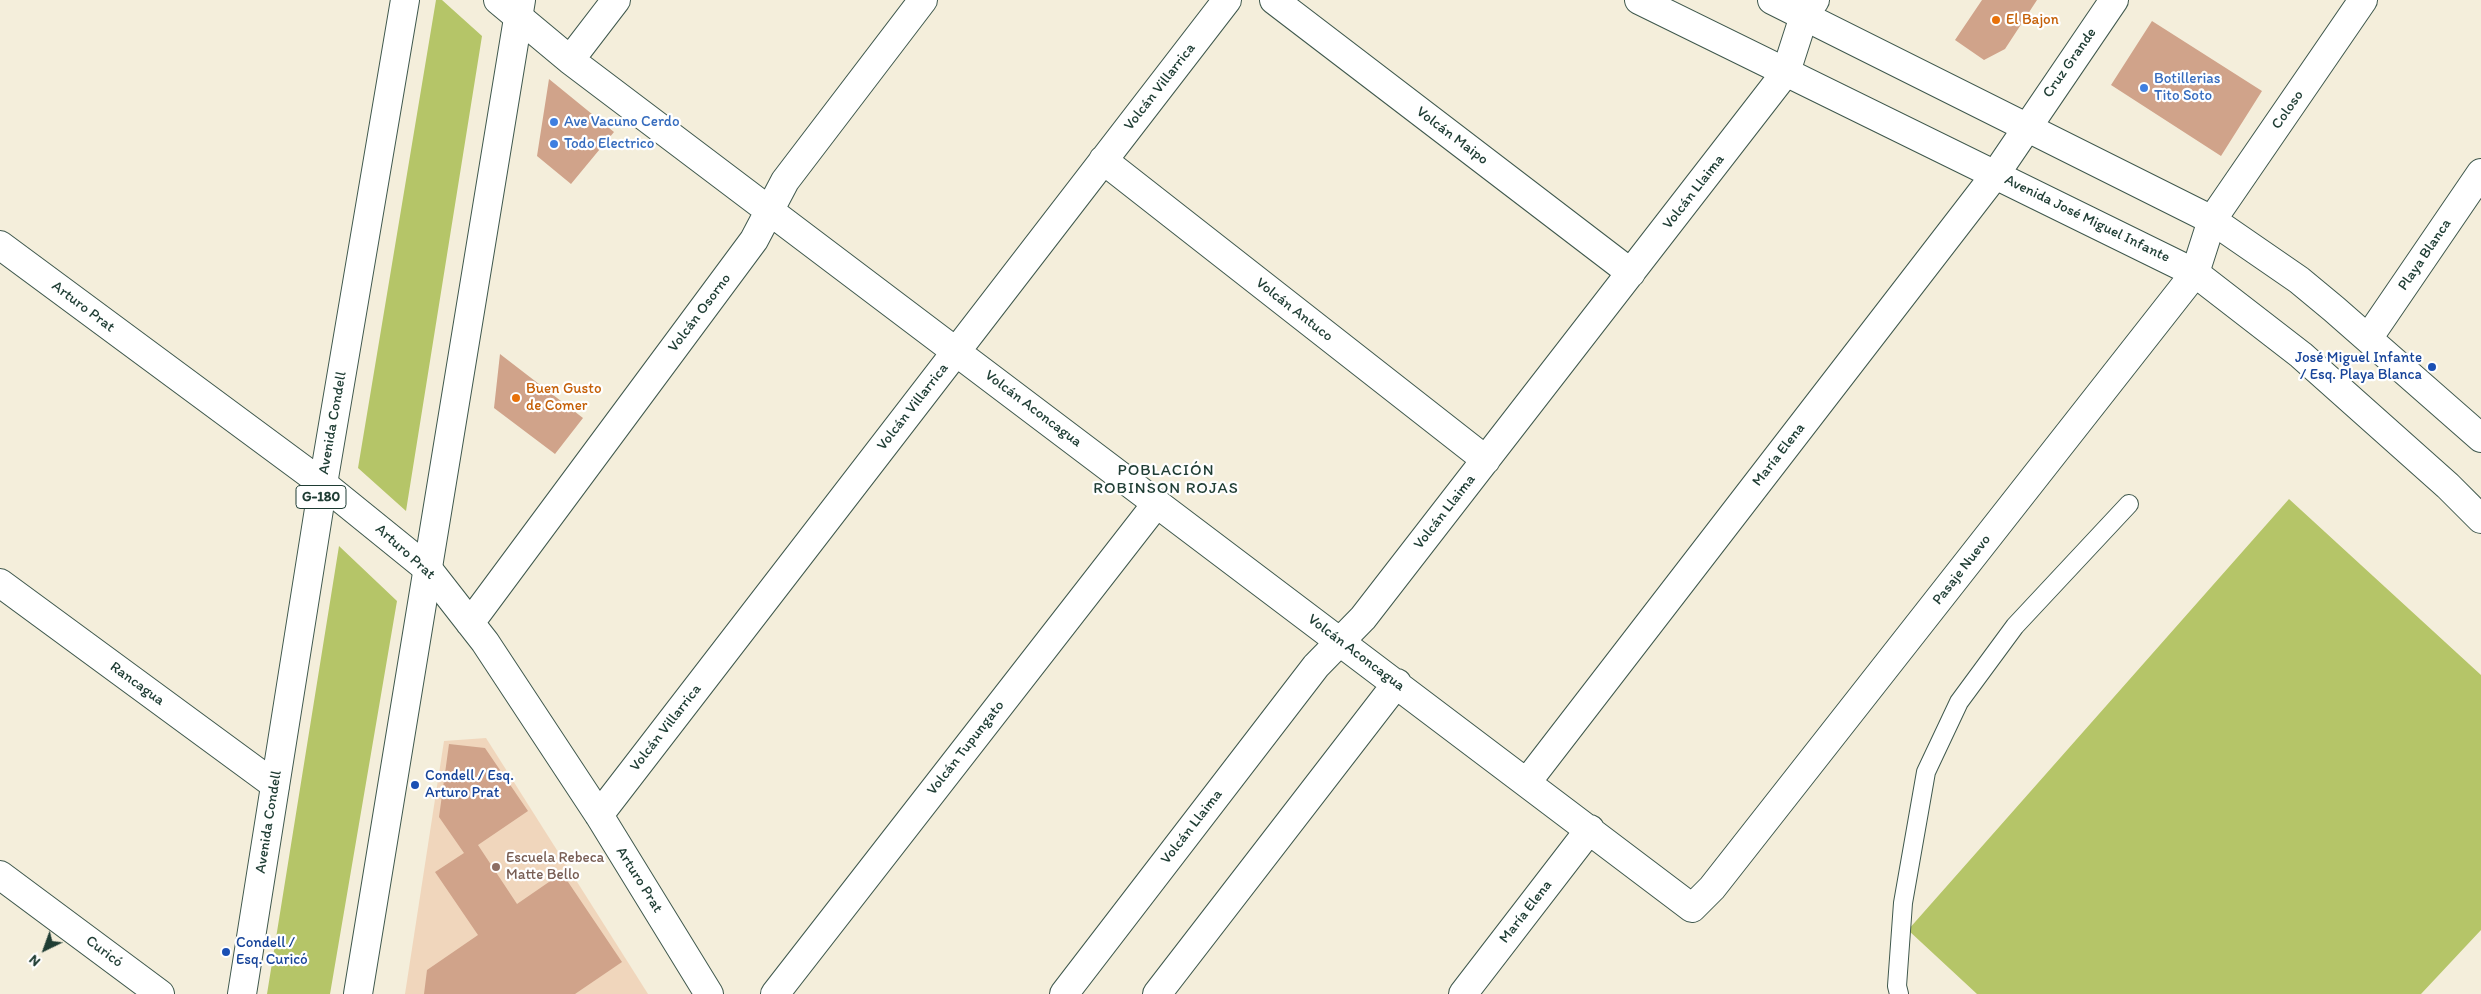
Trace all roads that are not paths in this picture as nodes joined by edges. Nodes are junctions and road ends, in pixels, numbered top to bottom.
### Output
1 (405, 0) edge
2 (498, 0) edge
3 (616, 0) edge
4 (923, 0) edge
5 (1227, 0) edge
6 (1274, 0) edge
7 (1639, 0) edge
8 (1772, 0) edge
9 (2114, 0) edge
10 (2363, 0) edge
11 (1809, 8) edge
12 (519, 9) edge
13 (570, 60) junction
14 (1786, 72) junction
15 (2027, 125) junction
16 (1103, 160) junction
17 (1996, 174) junction
18 (2481, 174) edge
19 (770, 210) junction
20 (2212, 220) junction
21 (0, 245) edge
22 (1631, 273) junction
23 (2195, 273) junction
24 (2369, 337) junction
25 (956, 351) junction
26 (2481, 438) edge
27 (1486, 460) junction
28 (323, 484) junction
29 (1157, 503) junction
30 (2129, 504) dead end
31 (2481, 519) edge
32 (428, 569) junction
33 (0, 584) edge
34 (470, 622) junction
35 (1341, 641) junction
36 (1397, 683) junction
37 (1527, 782) junction
38 (274, 785) junction
39 (599, 815) junction
40 (1590, 829) junction
41 (0, 875) edge
42 (1692, 908) joint
43 (160, 994) edge
44 (242, 994) edge
45 (358, 994) edge
46 (709, 994) edge
47 (775, 994) edge
48 (1064, 994) edge
49 (1157, 994) edge
50 (1463, 994) edge
51 (1899, 994) edge

1 - 28 street, Avenida Condell / G-180
2 - 12 street, Volcán Aconcagua
3 - 13 street
4 - 19 street, Volcán Osorno
5 - 16 street, Volcán Villarrica
6 - 22 street, Volcán Maipo
7 - 14 street, Avenida José Miguel Infante
8 - 11 street
9 - 15 street, Cruz Grande
10 - 20 street, Coloso
11 - 14 street, Volcán Llaima
11 - 15 street
12 - 13 street, Volcán Aconcagua
12 - 32 street
13 - 19 street, Volcán Aconcagua
14 - 17 street, Avenida José Miguel Infante
14 - 22 street, Volcán Llaima
15 - 17 street, María Elena
15 - 20 street
16 - 25 street, Volcán Villarrica
16 - 27 street, Volcán Antuco
17 - 23 street, Avenida José Miguel Infante
17 - 37 street, María Elena
18 - 24 street, Playa Blanca
19 - 25 street, Volcán Aconcagua
19 - 34 street, Volcán Osorno
20 - 23 street, Pasaje Nuevo
20 - 24 street
21 - 28 street, Arturo Prat
22 - 27 street, Volcán Llaima
23 - 31 street, Avenida José Miguel Infante
23 - 42 street, Pasaje Nuevo
24 - 26 street
25 - 29 street, Volcán Aconcagua
25 - 39 street, Volcán Villarrica
27 - 35 street, Volcán Llaima
28 - 32 street, Arturo Prat
28 - 38 street, Avenida Condell / G-180
29 - 35 street, Volcán Aconcagua
29 - 47 street, Volcán Tupungato
30 - 51 lane
32 - 34 street, Arturo Prat
32 - 45 street
33 - 38 street, Rancagua
34 - 39 street, Arturo Prat
35 - 36 street, Volcán Aconcagua
35 - 48 street, Volcán Llaima
36 - 37 street, Volcán Aconcagua
36 - 49 street
37 - 40 street, Volcán Aconcagua
38 - 44 street, Avenida Condell / G-180
39 - 46 street, Arturo Prat
40 - 42 street, Volcán Aconcagua
40 - 50 street, María Elena
41 - 43 street, Curicó

